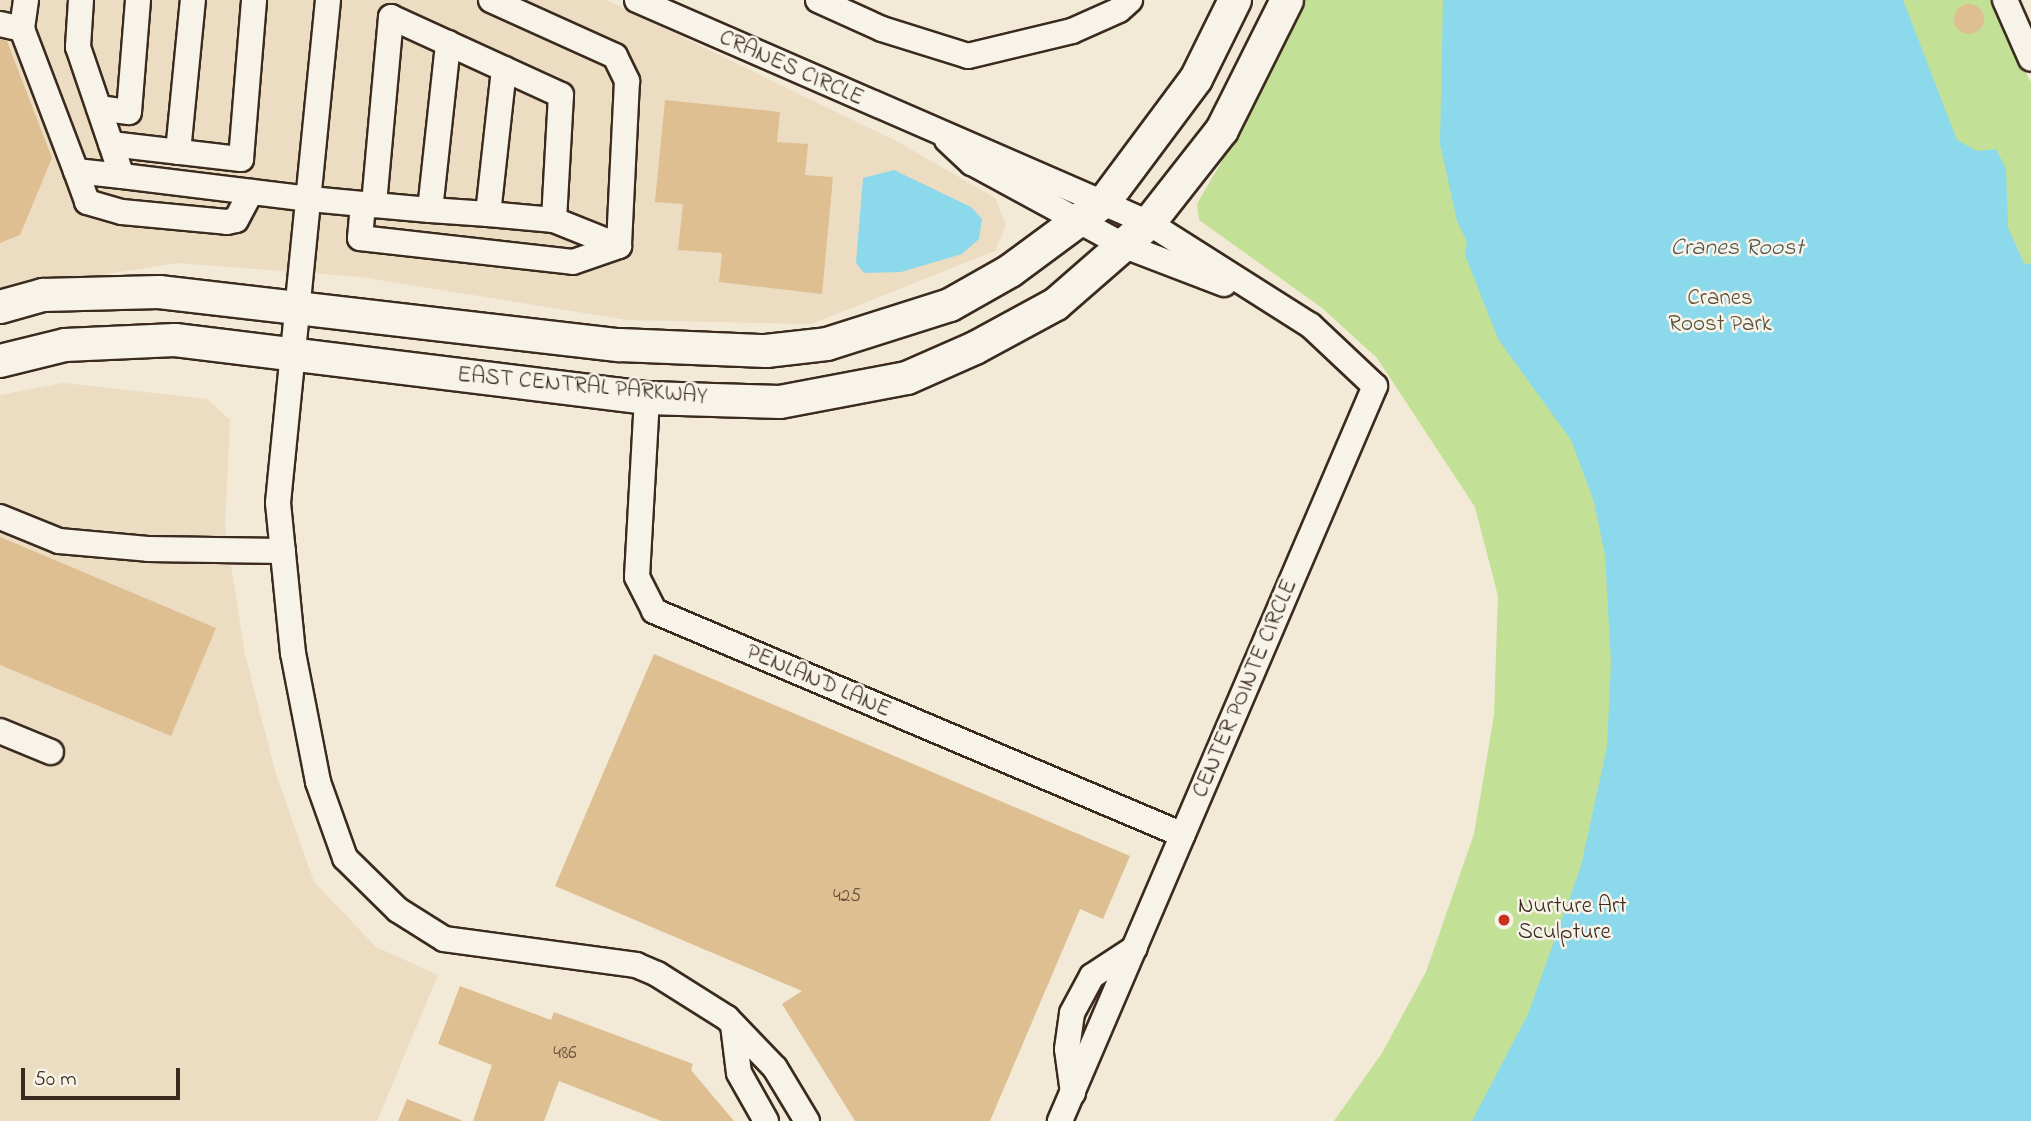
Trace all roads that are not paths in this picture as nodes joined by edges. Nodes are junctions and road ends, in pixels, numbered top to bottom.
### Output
1 (26, 0) edge
2 (81, 0) edge
3 (138, 0) edge
4 (192, 0) edge
5 (254, 0) edge
6 (328, 0) edge
7 (491, 0) edge
8 (637, 0) edge
9 (818, 0) edge
10 (1130, 0) edge
11 (1235, 0) edge
12 (1287, 0) edge
13 (2005, 0) edge
14 (11, 27) edge
15 (448, 43) junction
16 (2031, 58) edge
17 (504, 69) junction
18 (99, 108) junction
19 (944, 138) junction
20 (111, 144) junction
21 (178, 152) junction
22 (76, 171) junction
23 (122, 176) junction
24 (251, 192) junction
25 (310, 200) junction
26 (1105, 201) junction
27 (369, 204) junction
28 (430, 209) junction
29 (488, 214) junction
30 (554, 220) junction
31 (1079, 222) junction
32 (1149, 223) junction
33 (619, 246) junction
34 (1125, 246) junction
35 (1265, 300) junction
36 (0, 307) edge
37 (301, 307) junction
38 (290, 355) junction
39 (0, 361) edge
40 (648, 398) junction
41 (0, 517) edge
42 (283, 551) junction
43 (0, 731) edge
44 (51, 752) dead end
45 (1183, 835) junction
46 (733, 1025) junction
47 (766, 1121) edge
48 (807, 1121) edge
49 (1060, 1121) edge

1 - 14 street
2 - 18 street
3 - 18 street
4 - 21 street
5 - 21 street
6 - 25 street
7 - 33 street
8 - 19 street, CRANES CIRCLE
9 - 10 street
11 - 26 main road, EAST CENTRAL PARKWAY
12 - 32 main road, EAST CENTRAL PARKWAY
13 - 16 street
14 - 22 street
15 - 17 street
15 - 27 street
15 - 28 street
17 - 29 street
17 - 30 street
18 - 20 street
19 - 26 street, CRANES CIRCLE
19 - 31 street, CRANES CIRCLE
20 - 21 street
20 - 23 street
22 - 23 street
22 - 24 street
23 - 24 street
24 - 25 street
25 - 27 street
25 - 37 street
26 - 31 main road, EAST CENTRAL PARKWAY
26 - 32 street, CRANES CIRCLE
27 - 28 street
27 - 33 street
28 - 29 street
29 - 30 street
30 - 33 street
31 - 34 street, CRANES CIRCLE
31 - 37 main road, EAST CENTRAL PARKWAY
32 - 34 main road, EAST CENTRAL PARKWAY
32 - 35 street, CENTER POINTE CIRCLE
34 - 35 street, CENTER POINTE CIRCLE
34 - 40 main road, EAST CENTRAL PARKWAY
35 - 45 street, CENTER POINTE CIRCLE
36 - 37 main road, EAST CENTRAL PARKWAY
37 - 38 street
38 - 39 main road, EAST CENTRAL PARKWAY
38 - 40 main road, EAST CENTRAL PARKWAY
38 - 42 street
40 - 45 street, PENLAND LANE
41 - 42 street
42 - 46 street
43 - 44 street
45 - 49 street, CENTER POINTE CIRCLE
46 - 47 street
46 - 48 street

